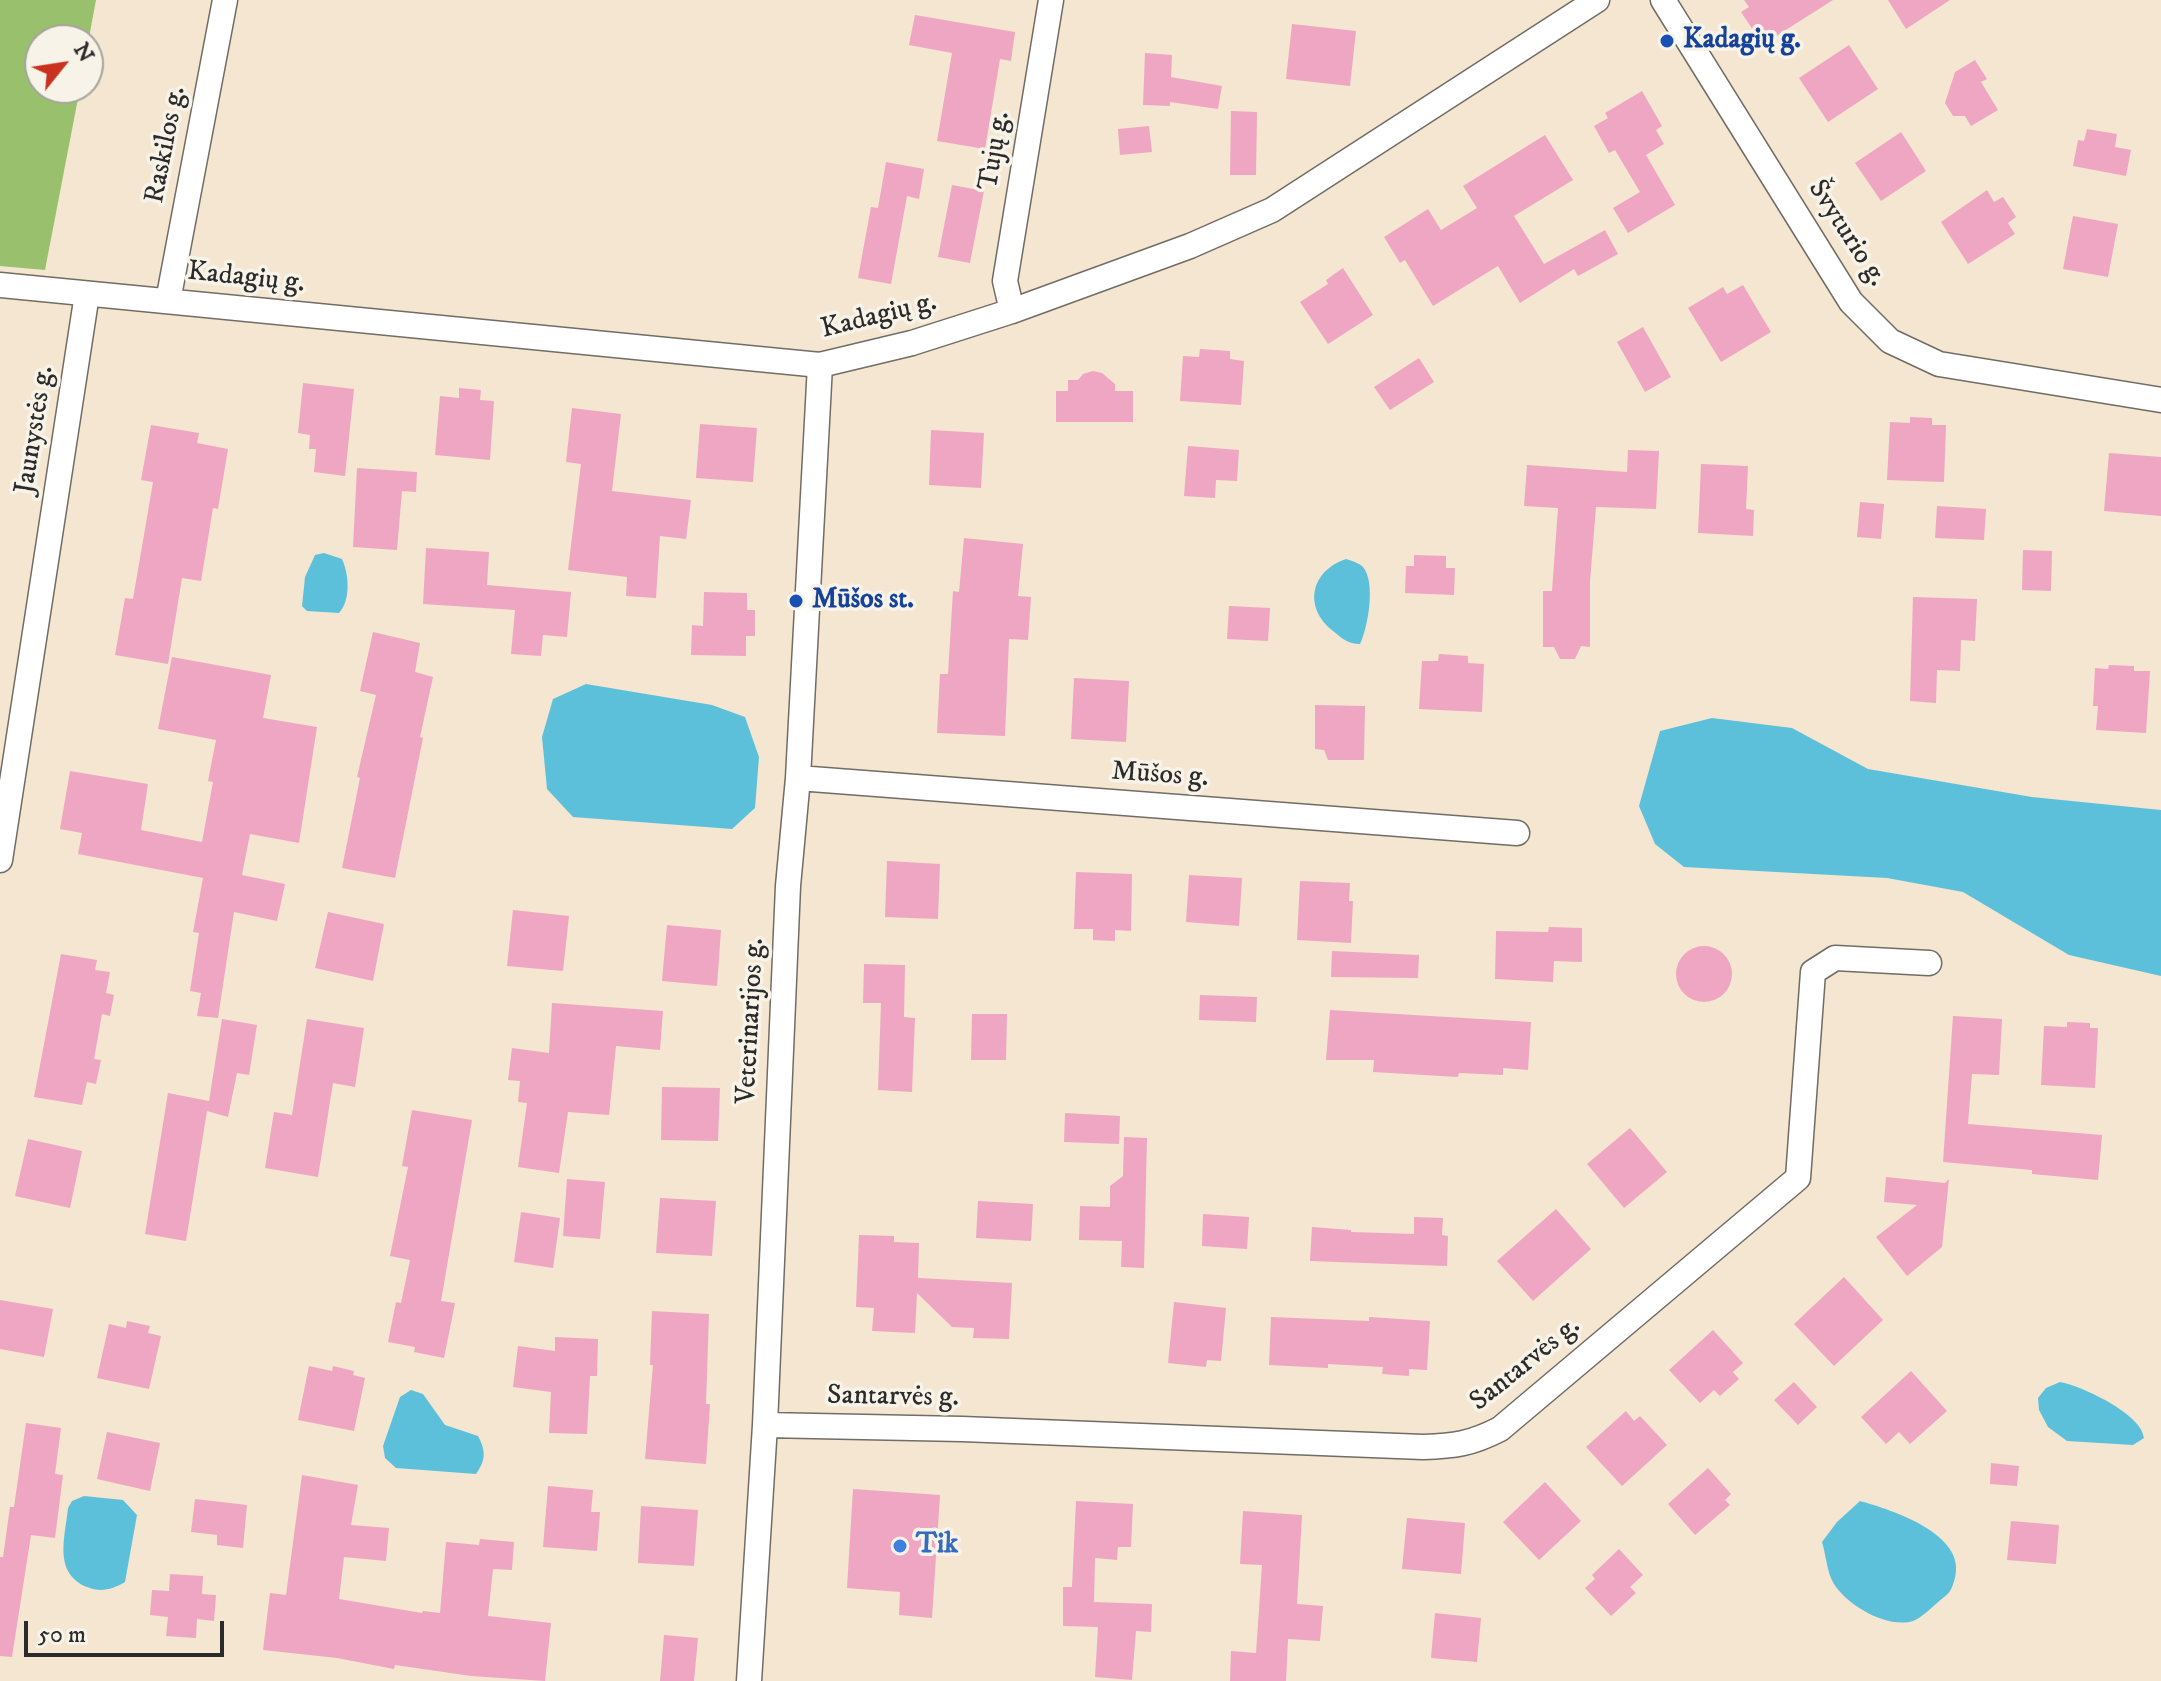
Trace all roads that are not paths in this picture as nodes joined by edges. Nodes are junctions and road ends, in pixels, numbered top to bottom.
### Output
1 (225, 0) edge
2 (1051, 0) edge
3 (1597, 0) edge
4 (1663, 0) edge
5 (0, 285) edge
6 (87, 294) junction
7 (168, 301) junction
8 (1012, 311) junction
9 (820, 365) junction
10 (2161, 400) edge
11 (798, 778) junction
12 (1517, 833) dead end
13 (0, 860) edge
14 (1929, 963) dead end
15 (765, 1425) junction
16 (749, 1681) edge

1 - 7 street, Raskilos g.
2 - 8 street, Tujų g.
3 - 8 street, Kadagių g.
4 - 10 street, Švyturio g.
5 - 6 street, Kadagių g.
6 - 7 street, Kadagių g.
6 - 13 street, Jaunystės g.
7 - 9 street, Kadagių g.
8 - 9 street, Kadagių g.
9 - 11 street, Veterinarijos g.
11 - 12 street, Mūšos g.
11 - 15 street, Veterinarijos g.
14 - 15 street, Santarvės g.
15 - 16 street, Veterinarijos g.

